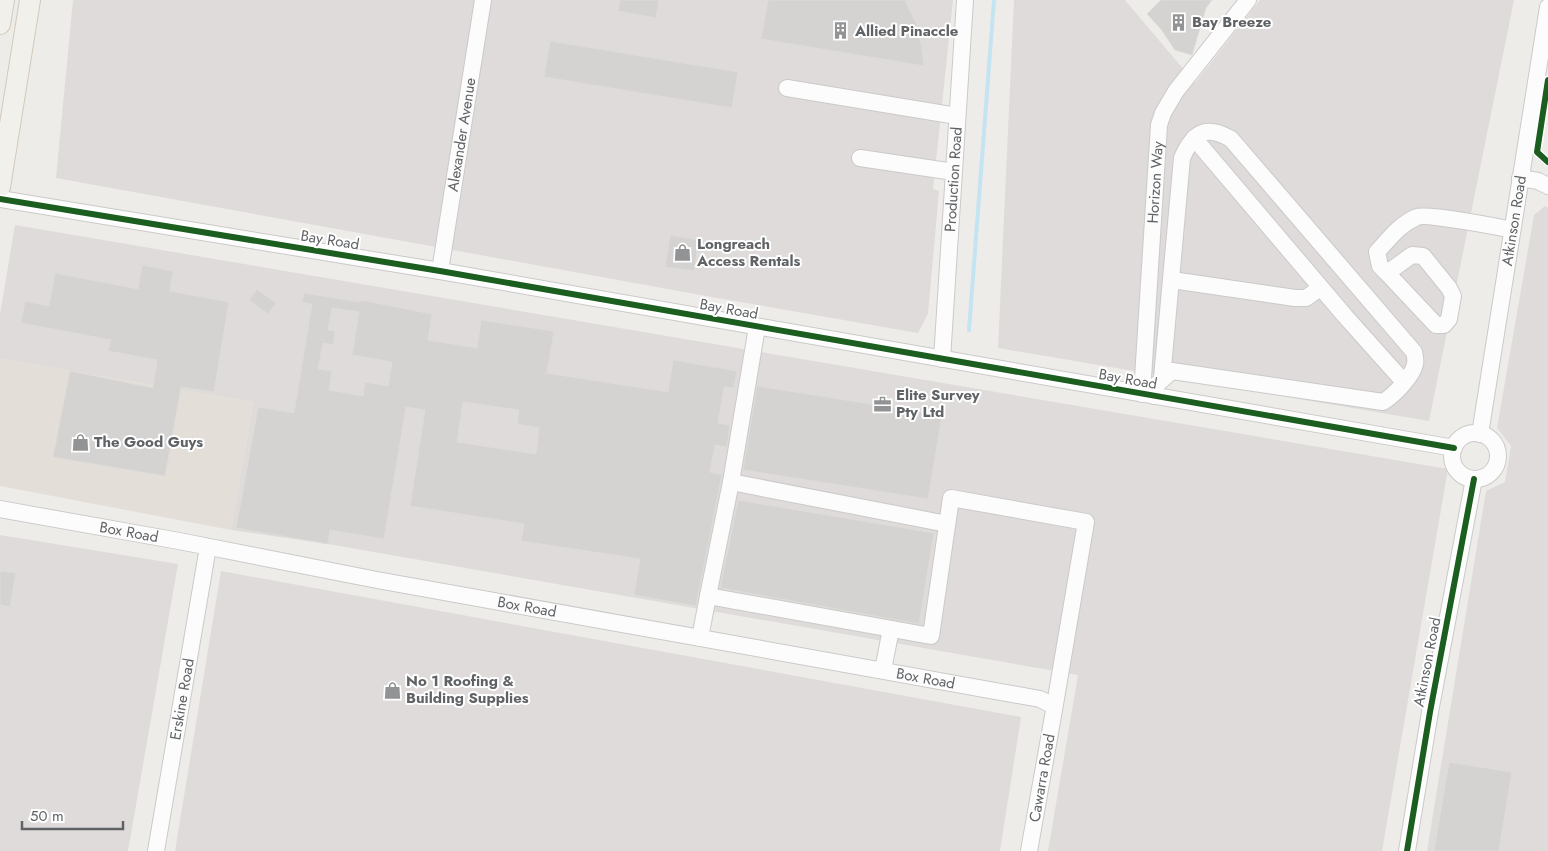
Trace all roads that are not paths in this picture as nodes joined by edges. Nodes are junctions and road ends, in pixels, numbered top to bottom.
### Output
1 (4, 0) edge
2 (30, 0) edge
3 (483, 0) edge
4 (965, 0) edge
5 (1248, 0) edge
6 (1548, 7) edge
7 (0, 24) edge
8 (787, 88) dead end
9 (958, 116) junction
10 (1194, 138) junction
11 (860, 158) dead end
12 (954, 172) junction
13 (1520, 178) junction
14 (1548, 186) edge
15 (0, 187) edge
16 (0, 199) edge
17 (1512, 230) junction
18 (440, 271) junction
19 (1387, 273) dead end
20 (1172, 280) junction
21 (1320, 288) junction
22 (757, 327) junction
23 (942, 359) junction
24 (1162, 378) junction
25 (1404, 382) junction
26 (1148, 395) junction
27 (1480, 434) junction
28 (1454, 448) junction
29 (1474, 479) junction
30 (731, 482) junction
31 (0, 510) edge
32 (947, 524) junction
33 (208, 547) junction
34 (708, 596) junction
35 (891, 629) junction
36 (700, 638) junction
37 (883, 670) junction
38 (1054, 706) junction
39 (156, 851) edge
40 (1029, 851) edge
41 (1407, 851) edge

1 - 7 main road
2 - 15 main road
3 - 18 street, Alexander Avenue
4 - 9 street, Production Road
5 - 26 street, Horizon Way
6 - 13 street, Atkinson Road
8 - 9 street
9 - 12 street, Production Road
10 - 20 street
10 - 21 street
10 - 25 street
11 - 12 street
12 - 23 street, Production Road
13 - 14 street
13 - 17 street, Atkinson Road
16 - 18 street, Bay Road
17 - 19 street
17 - 27 street, Atkinson Road
18 - 22 street, Bay Road
20 - 21 street
20 - 24 street
21 - 25 street
22 - 23 street, Bay Road
22 - 30 street
23 - 26 street, Bay Road
24 - 25 street
24 - 26 street
26 - 28 street, Bay Road
27 - 28 street
27 - 29 street
28 - 29 street
29 - 41 street, Atkinson Road
30 - 32 street
30 - 34 street
31 - 33 street, Box Road
32 - 35 street
32 - 38 street, Cawarra Road
33 - 36 street, Box Road
33 - 39 street, Erskine Road
34 - 35 street
34 - 36 street
35 - 37 street
36 - 37 street, Box Road
37 - 38 street, Box Road
38 - 40 street, Cawarra Road

